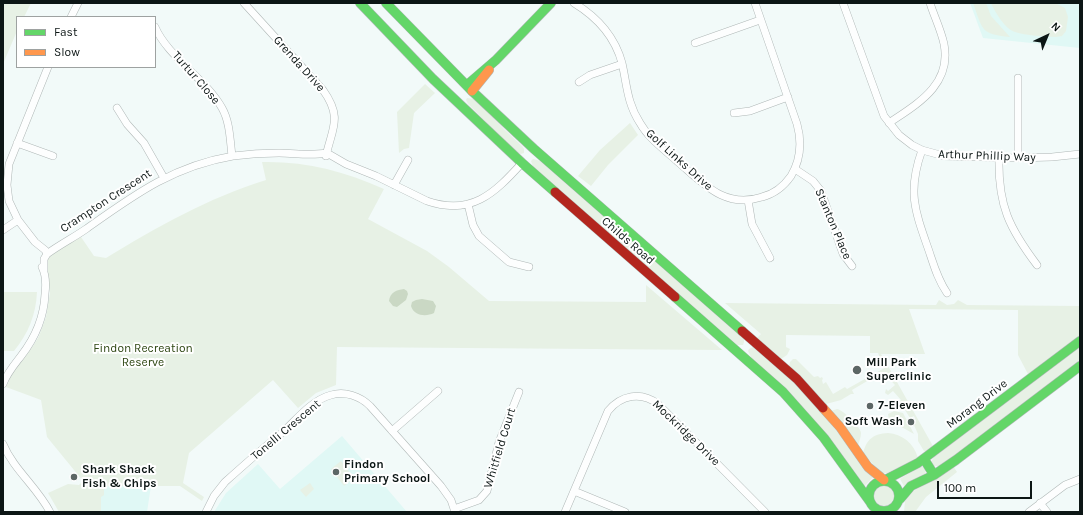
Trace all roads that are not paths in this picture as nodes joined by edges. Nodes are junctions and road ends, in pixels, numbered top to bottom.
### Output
1 (78, 3) edge
2 (244, 3) edge
3 (360, 3) edge
4 (386, 3) edge
5 (551, 3) edge
6 (574, 3) edge
7 (755, 3) edge
8 (843, 3) edge
9 (930, 3) edge
10 (544, 6) edge
11 (72, 16) edge
12 (760, 20) junction
13 (156, 29) edge
14 (695, 43) dead end
15 (622, 64) junction
16 (48, 68) edge
17 (1018, 78) dead end
18 (579, 82) dead end
19 (470, 88) junction
20 (788, 97) junction
21 (456, 101) junction
22 (117, 108) dead end
23 (734, 113) dead end
24 (889, 124) junction
25 (18, 143) junction
26 (534, 149) junction
27 (922, 150) junction
28 (1080, 154) edge
29 (326, 155) junction
30 (53, 156) dead end
31 (232, 156) junction
32 (998, 158) junction
33 (1018, 158) junction
34 (408, 160) dead end
35 (522, 164) junction
36 (795, 169) junction
37 (164, 178) junction
38 (394, 185) junction
39 (748, 200) junction
40 (468, 204) junction
41 (18, 220) junction
42 (3, 230) edge
43 (45, 252) junction
44 (770, 258) dead end
45 (1038, 265) dead end
46 (852, 266) dead end
47 (529, 267) dead end
48 (947, 293) dead end
49 (753, 339) junction
50 (1080, 341) edge
51 (740, 354) junction
52 (1080, 366) edge
53 (3, 384) edge
54 (438, 391) dead end
55 (519, 392) dead end
56 (392, 431) junction
57 (3, 444) edge
58 (924, 459) junction
59 (934, 475) junction
60 (1080, 479) edge
61 (884, 480) junction
62 (574, 491) junction
63 (899, 501) junction
64 (1040, 503) junction
65 (874, 507) edge
66 (455, 511) edge
67 (50, 512) edge
68 (206, 512) edge
69 (565, 512) edge
70 (625, 512) edge
71 (765, 512) edge
72 (900, 512) edge
73 (1029, 512) edge
74 (1047, 512) edge

1 - 11 street
2 - 29 street, Grenda Drive
3 - 21 main road, Childs Road
4 - 19 main road, Childs Road
5 - 10 main road
6 - 15 street, Golf Links Drive
7 - 12 street, Golf Links Drive
8 - 24 street, Arthur Phillip Way
9 - 24 street
10 - 19 main road
12 - 14 street
12 - 20 street, Golf Links Drive
13 - 31 street, Turtur Close
15 - 18 street
15 - 39 street, Golf Links Drive
16 - 25 street
17 - 33 street
19 - 21 main road
19 - 26 main road, Childs Road
20 - 23 street
20 - 36 street, Golf Links Drive
21 - 35 main road, Childs Road
22 - 37 street
24 - 27 street, Arthur Phillip Way
25 - 30 street
25 - 41 street
26 - 35 main road
26 - 49 main road, Childs Road
27 - 32 street, Arthur Phillip Way
27 - 48 street
28 - 33 street, Arthur Phillip Way
29 - 31 street, Crampton Crescent
29 - 38 street
31 - 37 street, Crampton Crescent
32 - 33 street, Arthur Phillip Way
32 - 45 street
34 - 38 street
35 - 40 street
35 - 51 main road, Childs Road
36 - 39 street, Golf Links Drive
36 - 46 street, Stanton Place
37 - 43 street, Crampton Crescent
38 - 40 street
39 - 44 street
40 - 47 street
41 - 42 street
41 - 43 street
43 - 53 street
49 - 51 main road
49 - 61 main road, Childs Road
50 - 58 main road, Morang Drive
51 - 65 main road, Childs Road
52 - 59 main road
54 - 56 street
55 - 66 street, Whitfield Court
56 - 66 street, Tonelli Crescent
56 - 68 street, Tonelli Crescent
57 - 67 street
58 - 59 main road
58 - 61 main road, Morang Drive
59 - 63 main road
60 - 64 street
61 - 63 main road
61 - 65 main road
62 - 69 street, Mockridge Drive
62 - 70 street
62 - 71 street, Mockridge Drive
63 - 65 main road
63 - 72 main road
64 - 73 street
64 - 74 street

